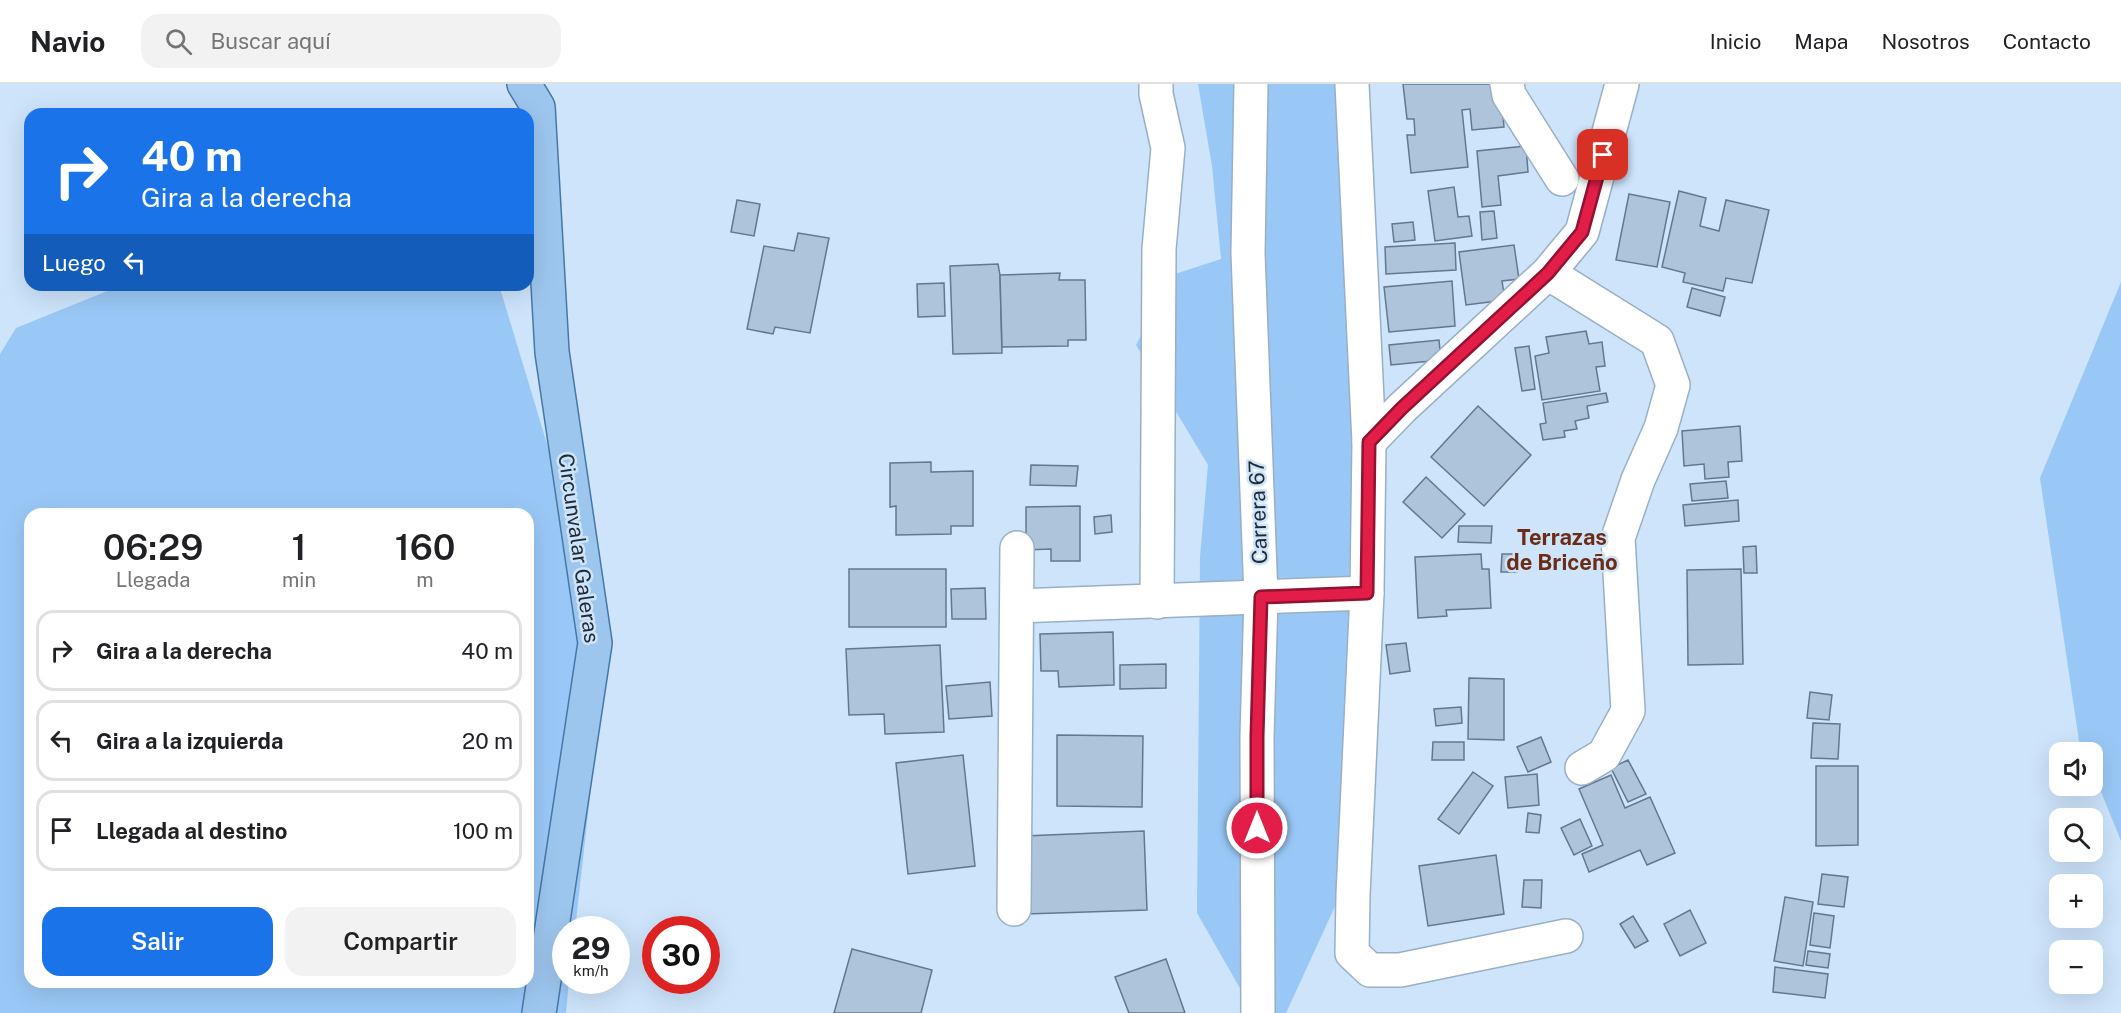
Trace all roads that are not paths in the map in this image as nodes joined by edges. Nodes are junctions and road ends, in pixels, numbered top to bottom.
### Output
1 (524, 84) edge
2 (1156, 84) edge
3 (1251, 84) edge
4 (1352, 84) edge
5 (1507, 84) edge
6 (1622, 84) edge
7 (1562, 180) dead end
8 (1548, 273) junction
9 (1369, 442) junction
10 (1017, 548) dead end
11 (1367, 593) junction
12 (1261, 597) junction
13 (1157, 602) junction
14 (1017, 606) junction
15 (1581, 768) dead end
16 (1014, 909) dead end
17 (1566, 936) dead end
18 (539, 1013) edge
19 (1258, 1013) edge

1 - 18 main road, Circunvalar Galeras
2 - 13 street
3 - 12 street, Carrera 67
4 - 9 street
5 - 7 street
6 - 8 street
8 - 9 street
8 - 15 street
9 - 11 street
10 - 14 street
11 - 12 street
11 - 17 street
12 - 13 street
12 - 19 street, Carrera 67
13 - 14 street
14 - 16 street

